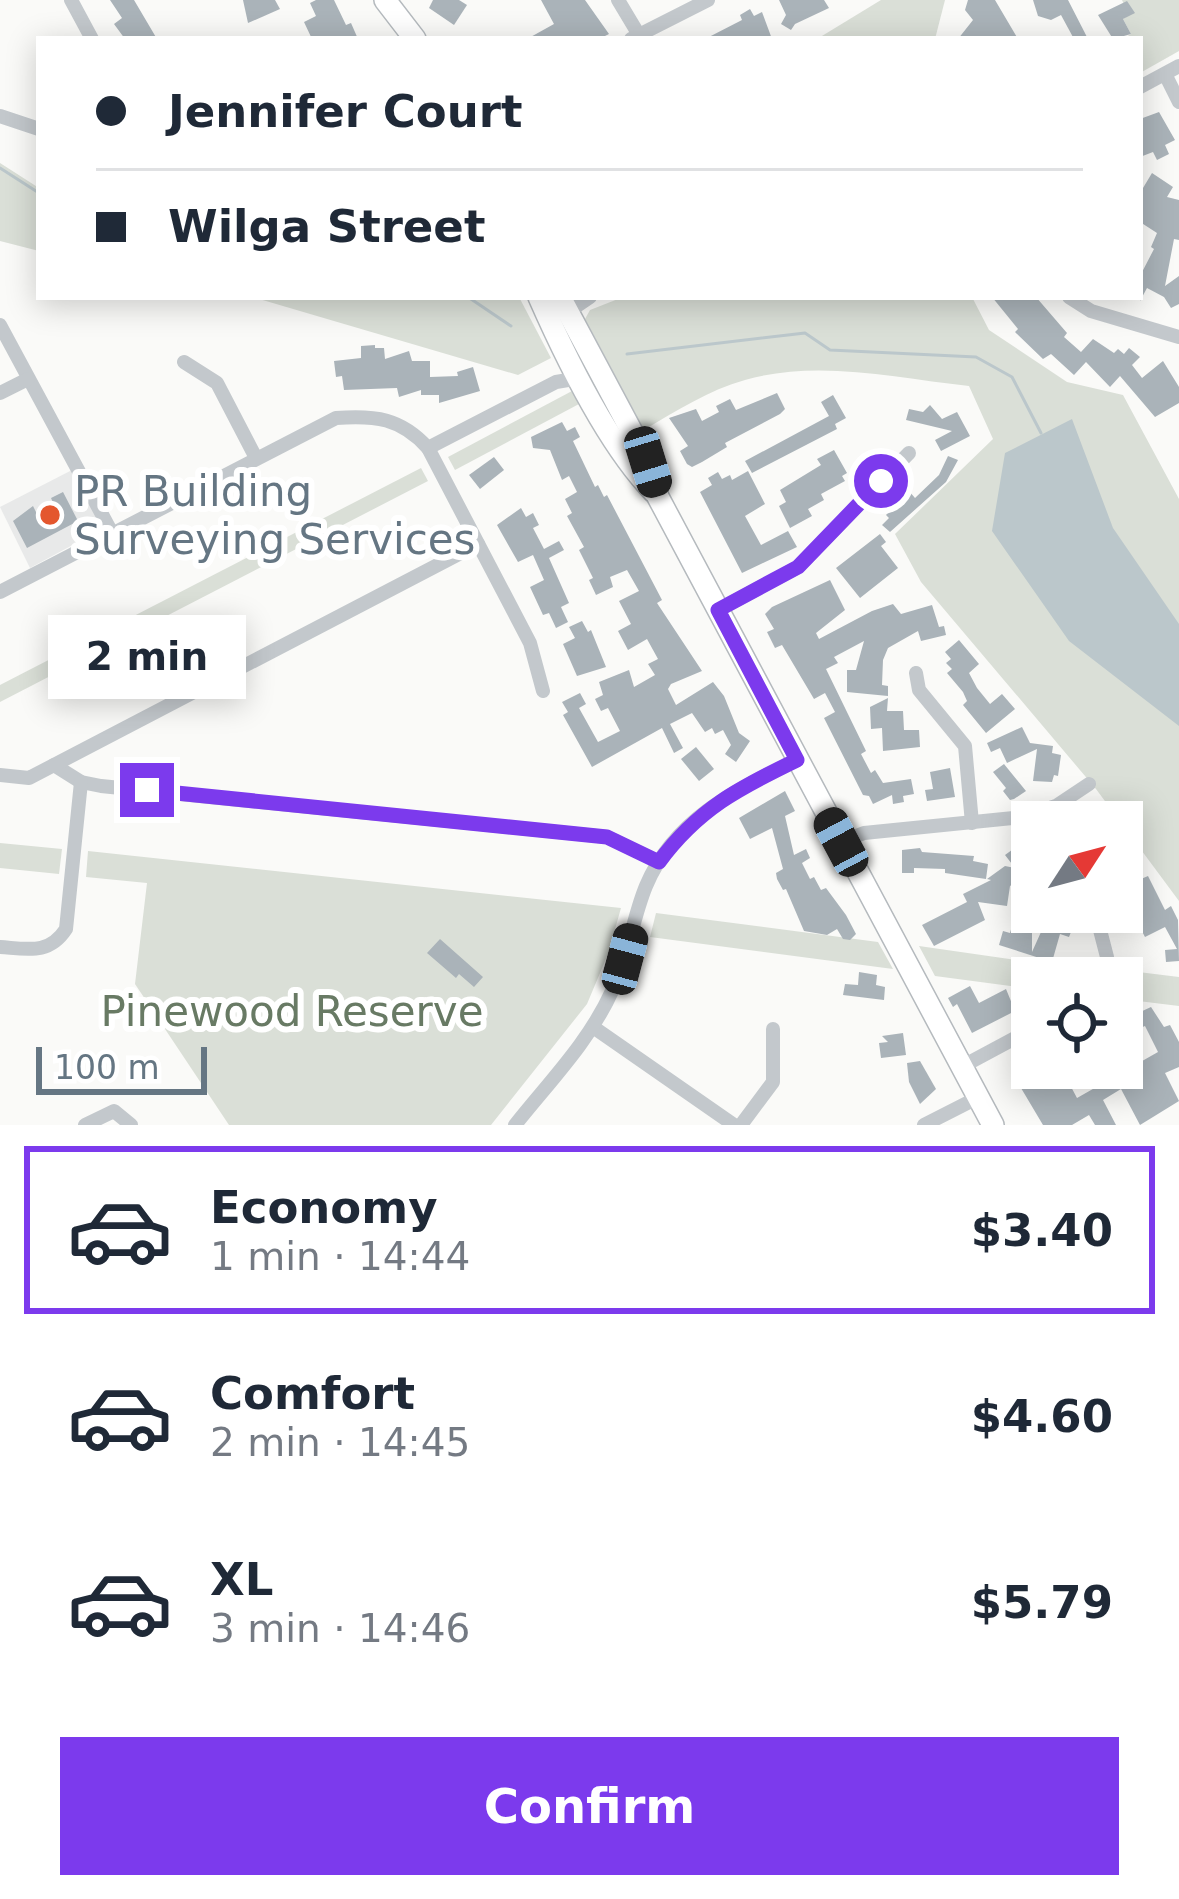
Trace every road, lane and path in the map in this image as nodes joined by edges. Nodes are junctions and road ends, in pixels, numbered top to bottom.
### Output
1 (71, 0) edge
2 (385, 0) edge
3 (403, 0) edge
4 (618, 0) edge
5 (708, 0) edge
6 (645, 35) edge
7 (90, 36) edge
8 (415, 36) edge
9 (416, 36) edge
10 (1172, 70) edge
11 (1143, 85) edge
12 (1179, 102) edge
13 (0, 116) edge
14 (36, 128) edge
15 (1074, 300) edge
16 (556, 305) edge
17 (0, 325) edge
18 (1179, 337) edge
19 (184, 362) dead end
20 (576, 370) junction
21 (28, 379) junction
22 (0, 393) edge
23 (428, 448) junction
24 (909, 452) dead end
25 (256, 458) junction
26 (658, 497) junction
27 (112, 532) junction
28 (478, 544) junction
29 (0, 592) edge
30 (718, 610) junction
31 (916, 674) dead end
32 (544, 691) dead end
33 (70, 756) junction
34 (797, 760) junction
35 (54, 765) junction
36 (0, 775) edge
37 (82, 782) junction
38 (1090, 784) dead end
39 (972, 823) junction
40 (841, 842) junction
41 (659, 862) junction
42 (0, 947) edge
43 (593, 1027) junction
44 (773, 1029) dead end
45 (1011, 1040) edge
46 (962, 1066) junction
47 (979, 1097) junction
48 (85, 1125) edge
49 (131, 1125) edge
50 (515, 1125) edge
51 (737, 1125) edge
52 (924, 1125) edge
53 (993, 1125) edge

1 - 7 street
2 - 8 main road
3 - 9 main road
4 - 6 street
5 - 6 street
10 - 11 street
10 - 12 street
13 - 14 street
15 - 18 street
16 - 20 main road
16 - 26 main road
17 - 21 street
19 - 25 street
20 - 23 street
20 - 26 main road
21 - 22 street
21 - 27 street
23 - 25 street
23 - 28 street
24 - 30 street
25 - 27 street
26 - 30 main road
27 - 29 street
28 - 32 street
28 - 33 street
30 - 34 main road
31 - 39 street
33 - 35 street
33 - 37 street
34 - 40 main road
34 - 41 street
35 - 36 street
35 - 37 street
37 - 41 street
37 - 42 street
38 - 39 street
39 - 40 street
40 - 46 main road
41 - 43 street
43 - 50 street
43 - 51 street
44 - 51 street
45 - 46 street
46 - 47 main road
47 - 52 street
47 - 53 main road
48 - 49 street

